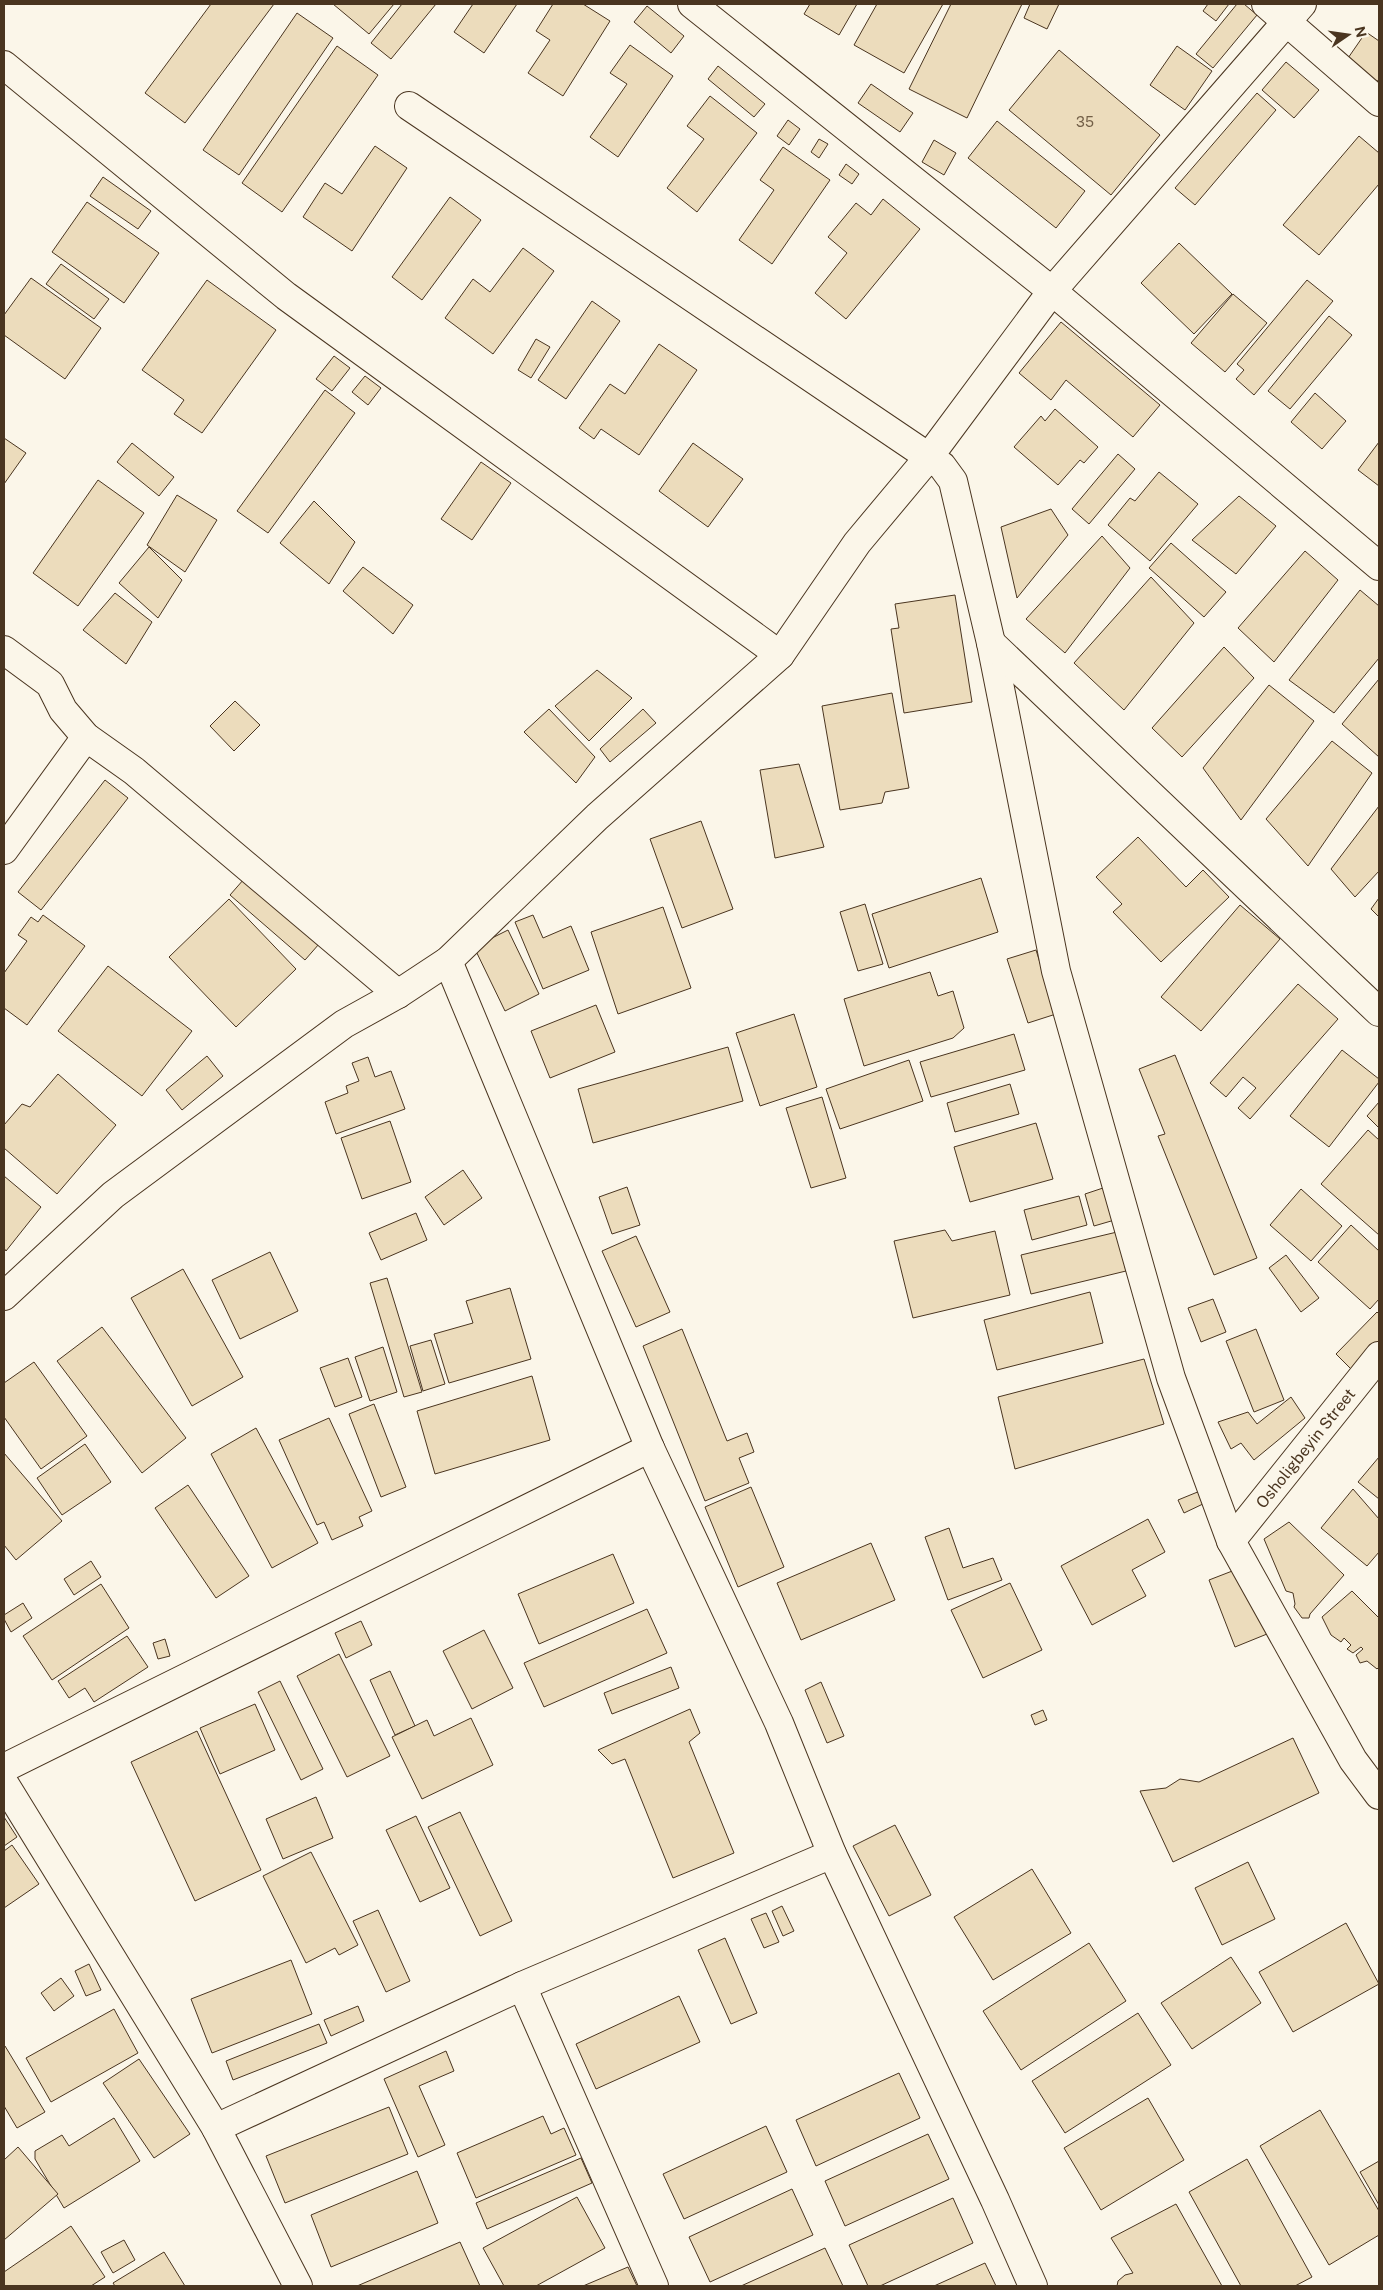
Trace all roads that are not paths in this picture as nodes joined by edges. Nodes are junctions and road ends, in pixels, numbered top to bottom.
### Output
1 (692, 4) edge
2 (1266, 4) edge
3 (1294, 13) edge
4 (4, 65) edge
5 (1379, 102) edge
6 (409, 106) dead end
7 (1052, 291) junction
8 (928, 458) junction
9 (1379, 566) edge
10 (990, 643) junction
11 (4, 650) edge
12 (780, 655) junction
13 (86, 737) junction
14 (4, 850) edge
15 (448, 962) junction
16 (398, 994) junction
17 (1379, 1012) edge
18 (4, 1296) edge
19 (1379, 1356) edge
20 (650, 1448) junction
21 (1231, 1541) junction
22 (4, 1768) edge
23 (4, 1782) edge
24 (1379, 1795) edge
25 (832, 1854) junction
26 (522, 1986) junction
27 (216, 2128) junction
28 (298, 2286) edge
29 (654, 2286) edge
30 (1033, 2286) edge

1 - 7 street
2 - 3 street
3 - 5 street
3 - 7 street
4 - 12 street
6 - 8 street
7 - 8 street
7 - 9 street
8 - 10 street
8 - 12 street
10 - 17 street
10 - 21 street
11 - 13 street
12 - 15 street
13 - 14 street
13 - 16 street
15 - 16 street
15 - 20 street
16 - 18 street
19 - 21 street, Osholigbeyin Street
20 - 22 street
20 - 25 street
21 - 24 street
23 - 27 street
25 - 26 street
25 - 30 street
26 - 27 street
26 - 29 street
27 - 28 street

